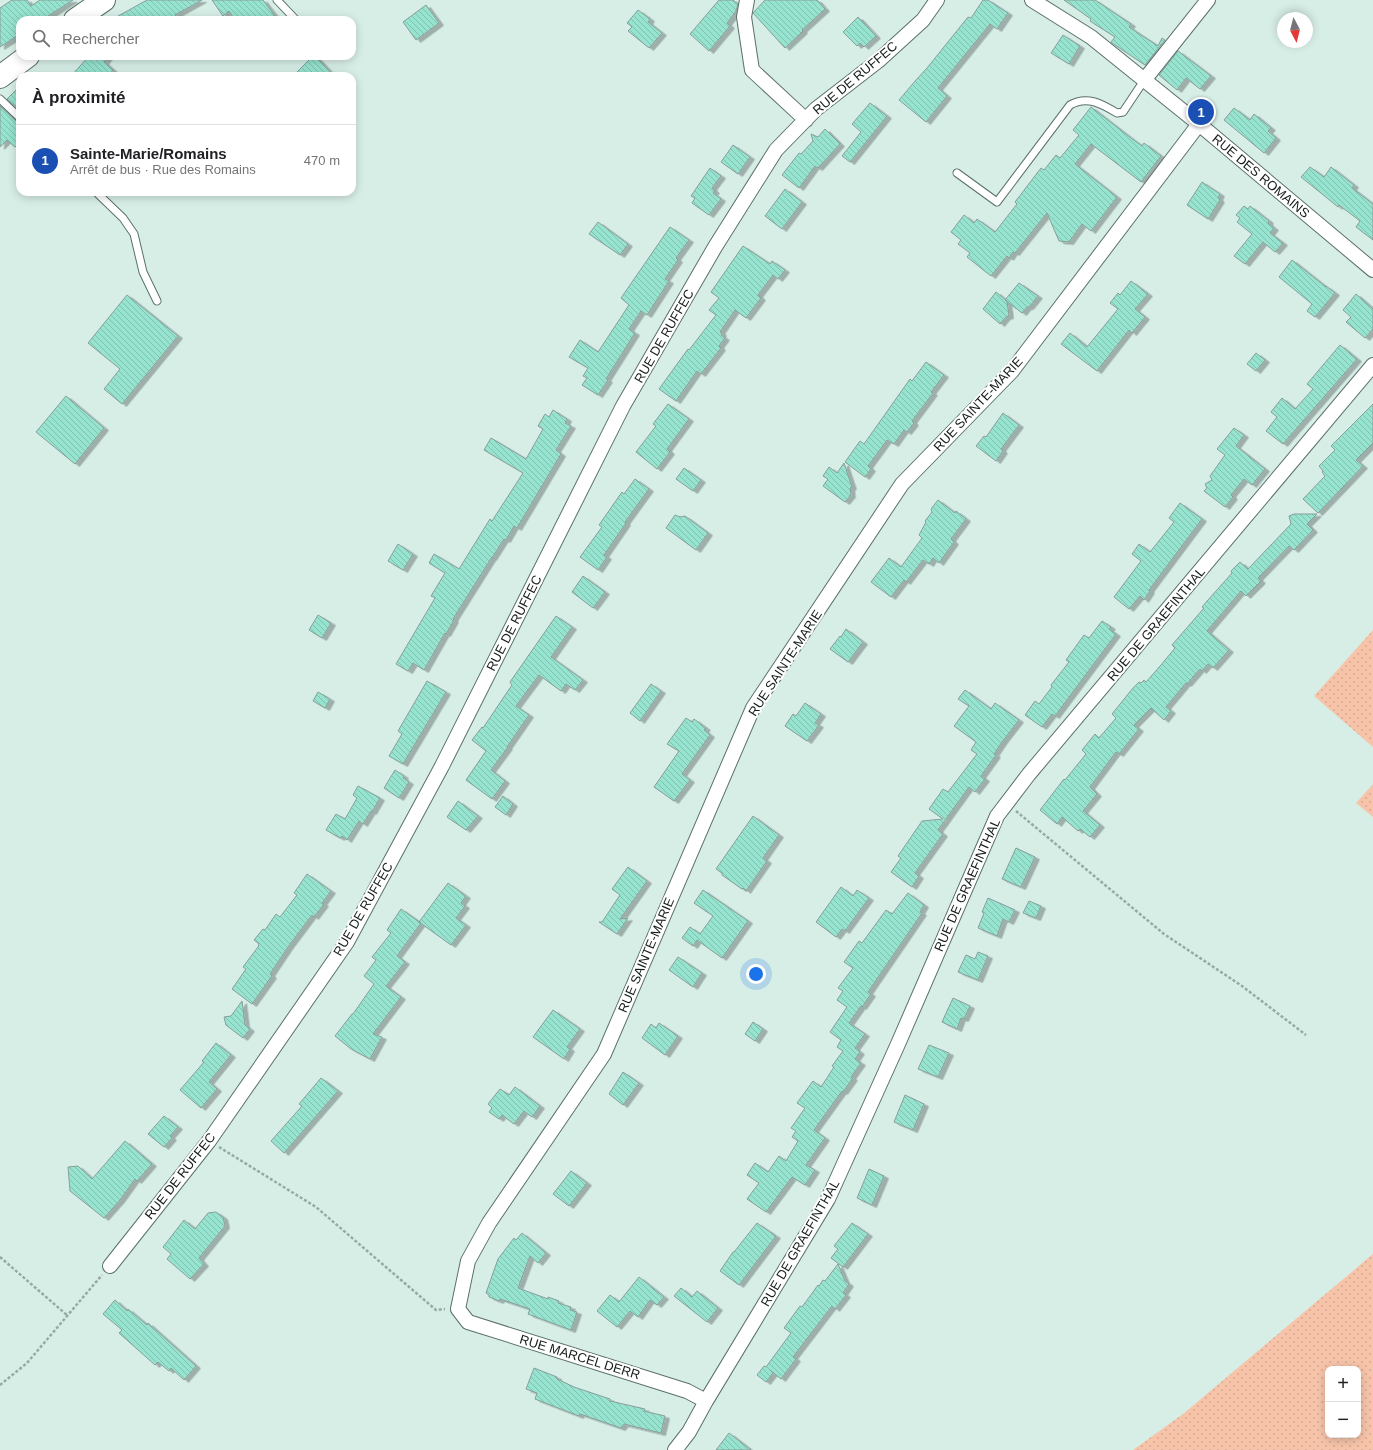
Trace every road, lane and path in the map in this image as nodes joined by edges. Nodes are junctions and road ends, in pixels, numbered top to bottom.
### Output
1 (104, 0) edge
2 (277, 0) edge
3 (747, 0) edge
4 (937, 0) edge
5 (1032, 0) edge
6 (1208, 0) edge
7 (81, 16) edge
8 (292, 16) edge
9 (23, 60) edge
10 (0, 77) edge
11 (1144, 79) junction
12 (0, 99) edge
13 (16, 114) edge
14 (806, 120) junction
15 (1199, 124) junction
16 (957, 173) dead end
17 (100, 196) edge
18 (1373, 270) edge
19 (157, 301) dead end
20 (1373, 366) edge
21 (1007, 803) junction
22 (1306, 1035) dead end
23 (209, 1141) junction
24 (0, 1258) edge
25 (110, 1266) joint
26 (458, 1309) junction
27 (68, 1316) junction
28 (0, 1385) edge
29 (706, 1401) junction
30 (675, 1450) edge

1 - 7 main road
2 - 8 lane
3 - 14 street
4 - 14 street, RUE DE RUFFEC
5 - 11 street, RUE DES ROMAINS
6 - 11 street
9 - 10 main road
11 - 15 street, RUE DES ROMAINS
11 - 16 lane
12 - 13 lane
14 - 23 street, RUE DE RUFFEC
15 - 18 street, RUE DES ROMAINS
15 - 26 street, RUE SAINTE-MARIE
17 - 19 lane
20 - 21 street, RUE DE GRAEFINTHAL
21 - 22 path
21 - 29 street, RUE DE GRAEFINTHAL
23 - 25 street, RUE DE RUFFEC
23 - 26 path
24 - 27 path
25 - 27 path
26 - 29 street, RUE MARCEL DERR
27 - 28 path
29 - 30 street, RUE DE GRAEFINTHAL

